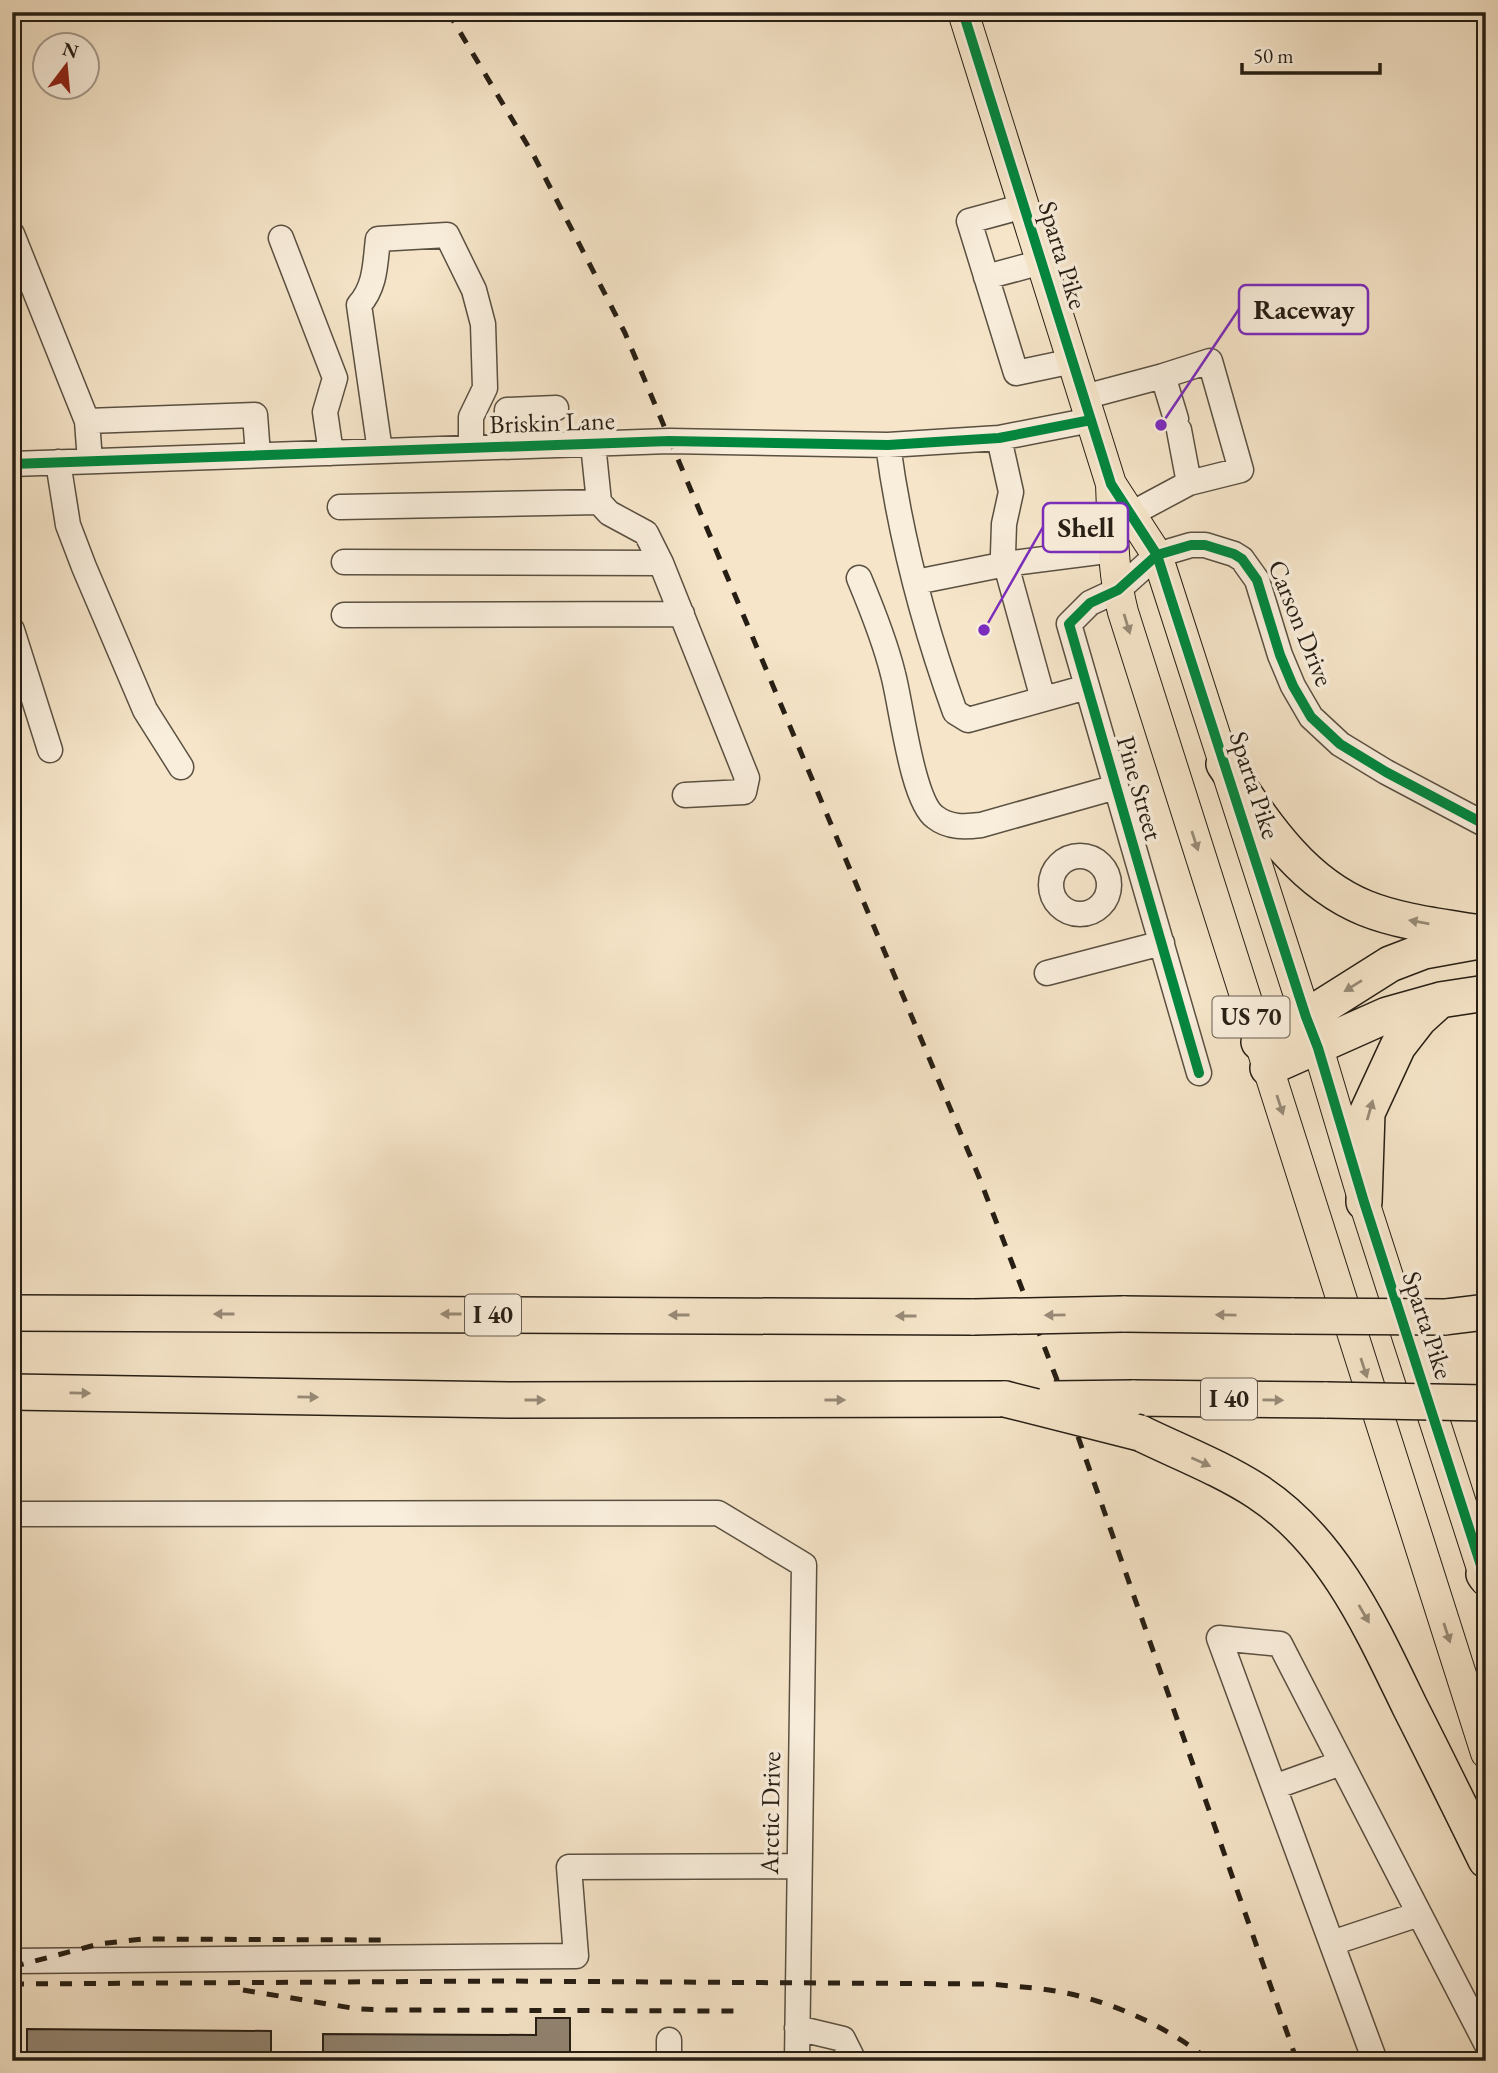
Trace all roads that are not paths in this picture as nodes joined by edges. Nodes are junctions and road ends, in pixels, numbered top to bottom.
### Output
1 (963, 12) edge
2 (1024, 206) junction
3 (12, 234) edge
4 (281, 238) dead end
5 (1042, 262) junction
6 (986, 276) junction
7 (1073, 361) junction
8 (1163, 376) junction
9 (556, 408) dead end
10 (1087, 408) junction
11 (88, 421) junction
12 (999, 438) junction
13 (593, 444) junction
14 (888, 445) junction
15 (507, 447) junction
16 (471, 448) junction
17 (380, 451) junction
18 (331, 453) junction
19 (258, 455) junction
20 (90, 461) junction
21 (58, 462) junction
22 (12, 464) edge
23 (1189, 483) junction
24 (1111, 484) junction
25 (599, 502) junction
26 (340, 507) dead end
27 (1131, 514) junction
28 (1114, 550) junction
29 (1157, 555) junction
30 (344, 562) dead end
31 (661, 563) junction
32 (1006, 564) junction
33 (859, 578) dead end
34 (916, 582) junction
35 (1118, 590) junction
36 (682, 614) junction
37 (344, 615) dead end
38 (12, 630) edge
39 (1087, 687) junction
40 (1043, 699) junction
41 (50, 750) dead end
42 (1224, 764) junction
43 (181, 767) dead end
44 (1116, 787) junction
45 (685, 795) dead end
46 (1486, 825) edge
47 (1139, 866) junction
48 (1107, 873) dead end
49 (1486, 934) edge
50 (1486, 940) edge
51 (1161, 943) junction
52 (1047, 973) dead end
53 (1486, 993) edge
54 (1440, 1000) junction
55 (1312, 1032) junction
56 (1263, 1055) junction
57 (1199, 1073) dead end
58 (1364, 1202) junction
59 (1486, 1312) edge
60 (12, 1313) edge
61 (1444, 1317) junction
62 (1486, 1318) edge
63 (12, 1392) edge
64 (1005, 1399) junction
65 (1486, 1403) edge
66 (12, 1514) edge
67 (1485, 1577) edge
68 (1486, 1754) edge
69 (1342, 1763) junction
70 (1274, 1787) junction
71 (1486, 1860) edge
72 (799, 1866) junction
73 (1419, 1914) junction
74 (1332, 1943) junction
75 (12, 1961) edge
76 (797, 2028) junction
77 (1486, 2043) edge
78 (1486, 2056) edge
79 (797, 2061) edge
80 (854, 2061) edge
81 (1375, 2061) edge
82 (1473, 2061) edge

1 - 2 main road, Sparta Pike / US 70
2 - 5 main road, Sparta Pike / US 70
2 - 6 street
3 - 11 street
4 - 18 street
5 - 6 street
5 - 7 main road, Sparta Pike / US 70
6 - 7 street
7 - 10 main road, Sparta Pike / US 70
8 - 10 street, Briskin Lane
8 - 23 street
8 - 23 street, Briskin Lane
9 - 15 street
10 - 12 street, Briskin Lane
10 - 24 main road, Sparta Pike / US 70
11 - 19 street
11 - 20 street
12 - 14 street, Briskin Lane
12 - 32 street
13 - 14 street, Briskin Lane
13 - 15 street, Briskin Lane
13 - 25 street
14 - 34 street
15 - 16 street, Briskin Lane
16 - 17 street, Briskin Lane
16 - 17 street
17 - 18 street, Briskin Lane
18 - 19 street, Briskin Lane
19 - 20 street, Briskin Lane
20 - 21 street, Briskin Lane
21 - 22 street, Briskin Lane
21 - 43 street
23 - 27 street
24 - 27 main road, Sparta Pike / US 70
24 - 28 main road, Sparta Pike / US 70
25 - 26 street
25 - 31 street
27 - 29 main road, Sparta Pike / US 70
28 - 32 street
28 - 35 main road, Sparta Pike / US 70
29 - 35 street, Pine Street
29 - 42 main road, Sparta Pike / US 70
29 - 46 street, Carson Drive
30 - 31 street
31 - 36 street
32 - 34 street
32 - 40 street
33 - 44 street
34 - 40 street
35 - 39 street, Pine Street
35 -> 56 main road, Sparta Pike / US 70
36 - 37 street
36 - 45 street
38 - 41 street
39 - 40 street
39 - 44 street, Pine Street
49 -> 42 highway
42 - 55 main road, Sparta Pike / US 70
44 - 47 street, Pine Street
47 - 48 street
47 - 51 street, Pine Street
50 -> 55 highway
51 - 52 street
51 - 57 street, Pine Street
53 - 54 highway
54 - 55 highway
58 -> 54 highway
55 - 56 highway
55 - 58 main road, Sparta Pike / US 70
56 -> 68 main road, Sparta Pike / US 70
58 - 67 main road, Sparta Pike / US 70
59 - 61 highway
61 -> 60 highway, I 40, bridge
61 - 62 highway, I 40
63 -> 64 highway, I 40
64 -> 65 highway, I 40, bridge
64 -> 71 highway, bridge
66 - 72 street, Arctic Drive
69 - 70 street
69 - 70 street
69 - 73 street
70 - 74 street
72 - 75 street
72 - 76 street, Arctic Drive
73 - 74 street
73 - 77 street
74 - 81 street
76 - 79 street, Arctic Drive
76 - 80 street
78 - 82 street

